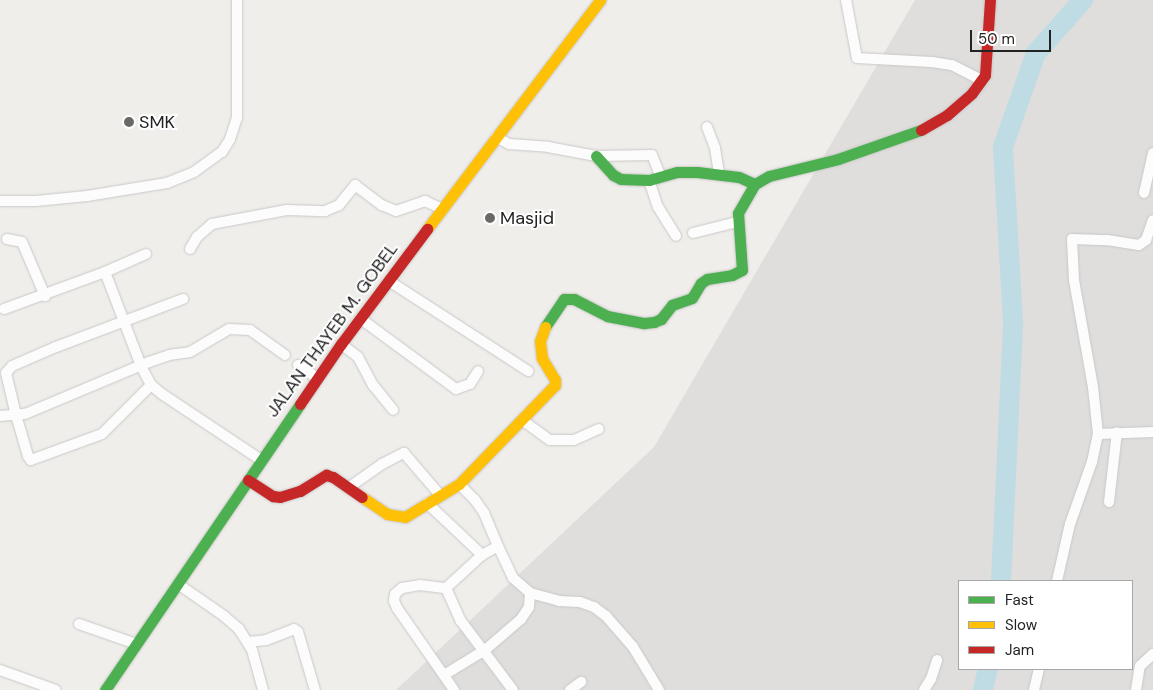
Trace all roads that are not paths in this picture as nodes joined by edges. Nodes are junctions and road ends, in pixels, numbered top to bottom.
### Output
1 (237, 0) edge
2 (600, 0) edge
3 (846, 0) edge
4 (990, 0) edge
5 (982, 80) junction
6 (707, 127) dead end
7 (496, 137) junction
8 (1153, 153) edge
9 (596, 156) junction
10 (719, 173) junction
11 (660, 175) junction
12 (649, 180) junction
13 (755, 184) junction
14 (1144, 193) dead end
15 (0, 201) edge
16 (442, 209) junction
17 (1153, 220) edge
18 (737, 222) junction
19 (693, 233) dead end
20 (676, 236) dead end
21 (7, 239) dead end
22 (190, 249) dead end
23 (146, 254) dead end
24 (105, 272) junction
25 (389, 281) junction
26 (44, 296) junction
27 (183, 299) dead end
28 (4, 309) dead end
29 (361, 318) junction
30 (123, 321) junction
31 (341, 344) junction
32 (285, 355) dead end
33 (298, 365) dead end
34 (140, 366) junction
35 (478, 371) dead end
36 (528, 371) dead end
37 (317, 378) junction
38 (151, 385) junction
39 (392, 410) dead end
40 (16, 415) junction
41 (0, 416) edge
42 (522, 420) junction
43 (599, 429) dead end
44 (1118, 432) junction
45 (1153, 432) edge
46 (1098, 434) junction
47 (261, 460) junction
48 (248, 480) junction
49 (459, 484) junction
50 (348, 488) junction
51 (440, 495) junction
52 (1109, 502) dead end
53 (427, 503) junction
54 (498, 546) junction
55 (482, 555) junction
56 (1057, 580) edge
57 (178, 584) junction
58 (446, 588) junction
59 (530, 593) junction
60 (79, 624) dead end
61 (248, 642) junction
62 (136, 644) junction
63 (485, 650) junction
64 (1153, 654) edge
65 (937, 660) dead end
66 (0, 670) edge
67 (1039, 670) edge
68 (444, 675) junction
69 (581, 682) dead end
70 (56, 690) edge
71 (105, 690) edge
72 (262, 690) edge
73 (315, 690) edge
74 (454, 690) edge
75 (513, 690) edge
76 (570, 690) edge
77 (660, 690) edge
78 (924, 690) edge
79 (1034, 690) edge
80 (1136, 690) edge

1 - 15 street
2 - 7 street, JALAN THAYEB M. GOBEL
3 - 5 street
4 - 5 street
5 - 13 street
6 - 10 street
7 - 9 street
7 - 16 street, JALAN THAYEB M. GOBEL
8 - 14 street
9 - 11 street
9 - 12 street
10 - 11 street
10 - 13 street
11 - 12 street
12 - 20 street
13 - 18 street
16 - 22 street
16 - 25 street, JALAN THAYEB M. GOBEL
17 - 46 street
18 - 19 street
18 - 42 street
21 - 26 street
23 - 24 street
24 - 26 street
24 - 30 street
25 - 29 street, JALAN THAYEB M. GOBEL
25 - 36 street
26 - 28 street
27 - 30 street
29 - 31 street, JALAN THAYEB M. GOBEL
29 - 35 street
30 - 34 street
30 - 40 street
31 - 37 street, JALAN THAYEB M. GOBEL
31 - 39 street
32 - 34 street
33 - 37 street
34 - 38 street
34 - 40 street
37 - 47 street, JALAN THAYEB M. GOBEL
38 - 40 street
38 - 47 street
40 - 41 street
42 - 43 street
42 - 49 street
44 - 45 street
44 - 46 street
44 - 52 street
46 - 56 street
47 - 48 street, JALAN THAYEB M. GOBEL
48 - 50 street
48 - 57 street, JALAN THAYEB M. GOBEL
49 - 51 street
49 - 54 street
50 - 51 street
50 - 53 street
51 - 53 street
53 - 55 street
54 - 55 street
54 - 59 street
55 - 58 street
57 - 61 street
57 - 62 street, JALAN THAYEB M. GOBEL
58 - 63 street
58 - 68 street
59 - 63 street
59 - 77 street
60 - 62 street
61 - 72 street
61 - 73 street
62 - 71 street, JALAN THAYEB M. GOBEL
63 - 68 street
63 - 75 street
64 - 80 street
65 - 78 street
66 - 70 street
67 - 79 street
68 - 74 street
69 - 76 street

